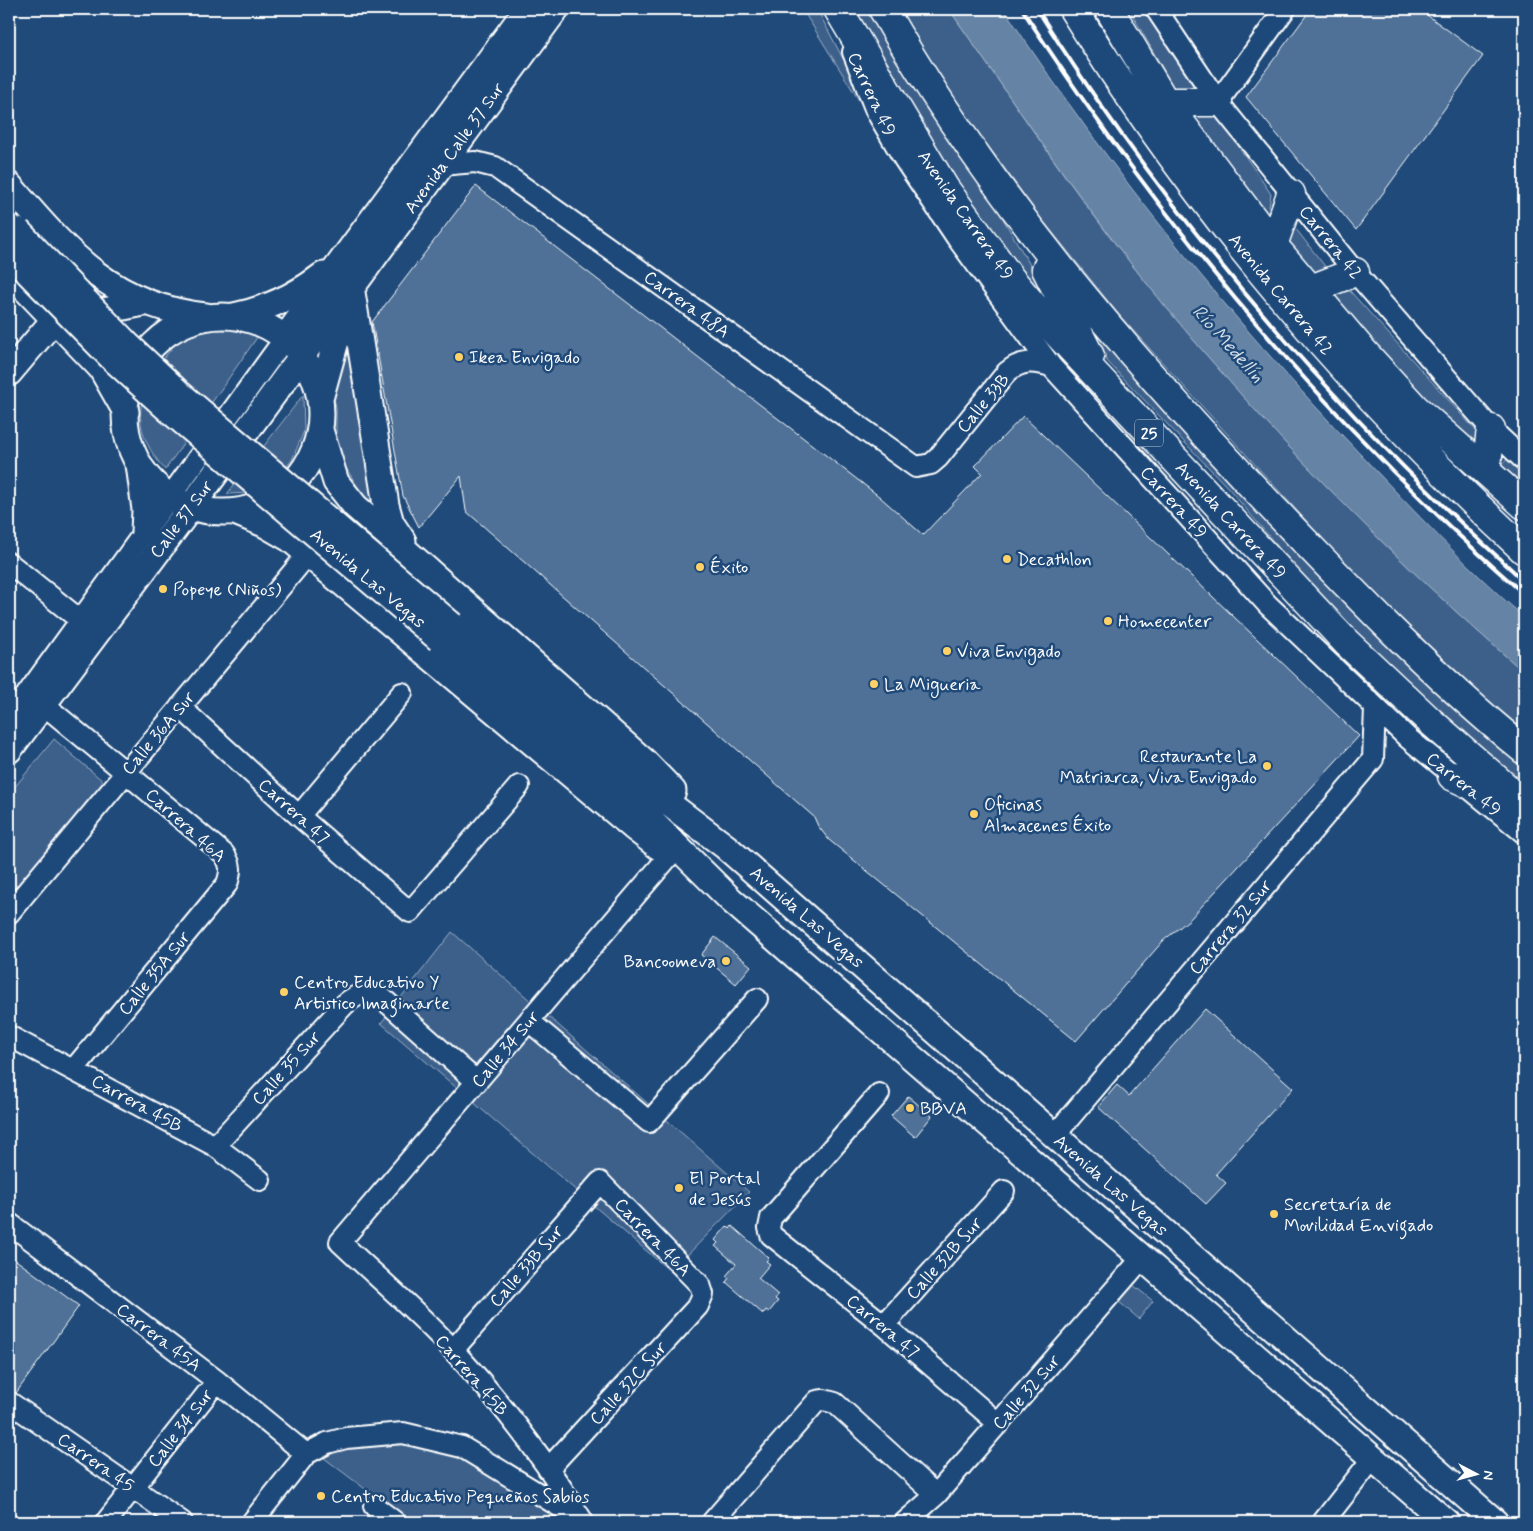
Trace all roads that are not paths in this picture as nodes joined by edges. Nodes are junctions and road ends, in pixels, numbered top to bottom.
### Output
1 (527, 9) edge
2 (556, 9) edge
3 (837, 9) edge
4 (883, 9) edge
5 (1109, 9) edge
6 (1156, 9) edge
7 (1285, 9) edge
8 (1076, 15) edge
9 (1158, 93) junction
10 (1218, 102) junction
11 (442, 165) junction
12 (9, 185) edge
13 (1291, 194) junction
14 (1016, 212) junction
15 (12, 235) edge
16 (1272, 244) junction
17 (64, 248) junction
18 (341, 261) junction
19 (9, 272) edge
20 (1354, 272) junction
21 (351, 286) junction
22 (1311, 289) junction
23 (30, 296) junction
24 (144, 303) junction
25 (223, 317) junction
26 (53, 321) junction
27 (293, 346) junction
28 (1051, 366) junction
29 (9, 373) edge
30 (1106, 386) junction
31 (320, 400) junction
32 (1416, 408) junction
33 (126, 412) junction
34 (1491, 429) junction
35 (320, 430) junction
36 (1524, 460) edge
37 (139, 464) junction
38 (925, 467) joint
39 (1486, 471) junction
40 (180, 502) junction
41 (1524, 505) edge
42 (228, 512) junction
43 (1524, 528) edge
44 (153, 539) junction
45 (1524, 550) edge
46 (308, 554) junction
47 (414, 558) junction
48 (9, 563) edge
49 (432, 574) junction
50 (80, 620) junction
51 (390, 623) junction
52 (446, 632) junction
53 (84, 649) junction
54 (58, 651) junction
55 (402, 693) dead end
56 (43, 704) junction
57 (180, 707) junction
58 (1375, 708) junction
59 (9, 719) edge
60 (9, 750) edge
61 (1524, 750) edge
62 (126, 772) junction
63 (1452, 776) junction
64 (519, 786) dead end
65 (1524, 803) edge
66 (1524, 810) edge
67 (299, 816) junction
68 (1524, 833) edge
69 (726, 847) junction
70 (670, 855) junction
71 (230, 874) joint
72 (731, 900) junction
73 (9, 913) edge
74 (757, 1000) dead end
75 (529, 1022) junction
76 (9, 1036) edge
77 (74, 1069) junction
78 (477, 1082) junction
79 (879, 1094) dead end
80 (1055, 1136) junction
81 (215, 1146) junction
82 (260, 1180) dead end
83 (600, 1182) joint
84 (1004, 1191) dead end
85 (10, 1228) edge
86 (340, 1242) joint
87 (1144, 1258) junction
88 (703, 1294) joint
89 (884, 1325) junction
90 (453, 1350) junction
91 (217, 1381) junction
92 (9, 1402) edge
93 (999, 1424) junction
94 (306, 1454) junction
95 (1373, 1458) junction
96 (548, 1469) junction
97 (132, 1487) junction
98 (936, 1495) junction
99 (374, 1506) dead end
100 (584, 1521) edge
101 (106, 1522) edge
102 (182, 1522) edge
103 (252, 1522) edge
104 (395, 1522) edge
105 (712, 1522) edge
106 (906, 1522) edge
107 (1323, 1522) edge
108 (1446, 1522) edge
109 (1495, 1522) edge

1 - 18 main road, Avenida Calle 37 Sur
2 - 11 main road, Avenida Calle 37 Sur
3 - 28 street, Carrera 49
3 - 30 highway, Avenida Carrera 49 / 25
4 - 14 highway, 25
5 - 9 highway, Avenida Carrera 42
6 - 10 street, Carrera 42
7 - 10 street
8 - 9 highway
8 - 45 highway, Avenida Carrera 42
9 - 10 highway
9 - 16 highway, Avenida Carrera 42
10 - 13 street, Carrera 42
11 - 21 main road, Avenida Calle 37 Sur
11 - 38 street, Carrera 48A
12 - 17 main road
13 - 16 highway
13 - 20 street, Carrera 42
14 - 30 highway
14 - 61 highway, 25
15 - 52 main road, Avenida Las Vegas, bridge
16 - 22 highway, Avenida Carrera 42
17 - 23 main road
17 - 24 main road
18 - 25 main road
18 - 27 main road, Calle 37 Sur
19 - 23 main road
20 - 22 highway
20 - 34 street, Carrera 42
21 - 27 main road, Calle 37 Sur
21 - 31 main road
21 - 47 main road
22 - 32 highway, Avenida Carrera 42
23 - 26 main road
24 - 25 main road
24 - 26 main road
25 - 27 main road
25 - 33 main road
26 - 29 main road
26 - 33 main road
27 - 31 main road
27 - 40 main road, Calle 37 Sur
28 - 38 street, Calle 33B
28 - 58 street, Carrera 49
30 - 65 highway, Avenida Carrera 49 / 25
31 - 35 main road
32 - 39 highway, Avenida Carrera 42
32 - 43 highway
33 - 37 main road
34 - 36 street, Carrera 42
34 - 39 highway
35 - 42 main road
35 - 47 main road, Avenida Las Vegas
37 - 40 main road
37 - 44 main road
39 - 41 highway, Avenida Carrera 42
40 - 42 main road, Avenida Las Vegas
40 - 44 main road, Calle 37 Sur
42 - 44 main road
42 - 46 main road, Avenida Las Vegas
44 - 50 street, Calle 37 Sur
44 - 53 main road, Calle 37 Sur
46 - 51 main road, Avenida Las Vegas
46 - 57 street, Calle 36A Sur
47 - 49 main road, Avenida Las Vegas
48 - 50 street
49 - 51 main road
49 - 69 main road, Avenida Las Vegas
50 - 54 street, Calle 37 Sur
51 - 70 main road, Avenida Las Vegas
52 - 69 main road, Avenida Las Vegas
52 - 72 main road, Avenida Las Vegas
53 - 54 main road
53 - 56 main road, Calle 37 Sur
54 - 59 street, Calle 37 Sur
55 - 67 street
56 - 60 main road, Calle 37 Sur
56 - 62 street, Carrera 46A
57 - 62 street, Calle 36A Sur
57 - 67 street, Carrera 47
58 - 63 street, Carrera 49
58 - 80 street, Carrera 32 Sur
62 - 71 street, Carrera 46A
62 - 73 street, Calle 36A Sur
63 - 66 highway
63 - 68 street, Carrera 49
64 - 67 street, Carrera 47
69 - 80 main road, Avenida Las Vegas
70 - 72 main road, Avenida Las Vegas
70 - 75 street, Calle 34 Sur
71 - 77 street, Calle 35A Sur
72 - 87 main road, Avenida Las Vegas
74 - 75 street
75 - 78 street, Calle 34 Sur
76 - 77 street, Carrera 45B
77 - 81 street, Carrera 45B
78 - 81 street, Calle 35 Sur
78 - 86 street, Calle 34 Sur
79 - 89 street, Carrera 47
80 - 109 main road, Avenida Las Vegas
81 - 82 street, Carrera 45B
83 - 88 street, Carrera 46A
83 - 90 street, Calle 33B Sur
84 - 89 street, Calle 32B Sur
85 - 91 street, Carrera 45A
86 - 90 street, Carrera 45B
87 - 93 street, Calle 32 Sur
87 - 95 main road, Avenida Las Vegas
88 - 96 street, Calle 32C Sur
89 - 93 street, Carrera 47
90 - 96 street, Carrera 45B
91 - 94 street, Carrera 45A
91 - 97 street, Calle 34 Sur
92 - 97 street, Carrera 45
93 - 98 street, Calle 32 Sur
94 - 100 street
94 - 103 street
95 - 107 street
95 - 108 main road, Avenida Las Vegas
96 - 100 street, Carrera 45B
97 - 101 street, Calle 34 Sur
97 - 102 street, Carrera 45
98 - 105 street
98 - 106 street, Calle 32 Sur
99 - 104 street

